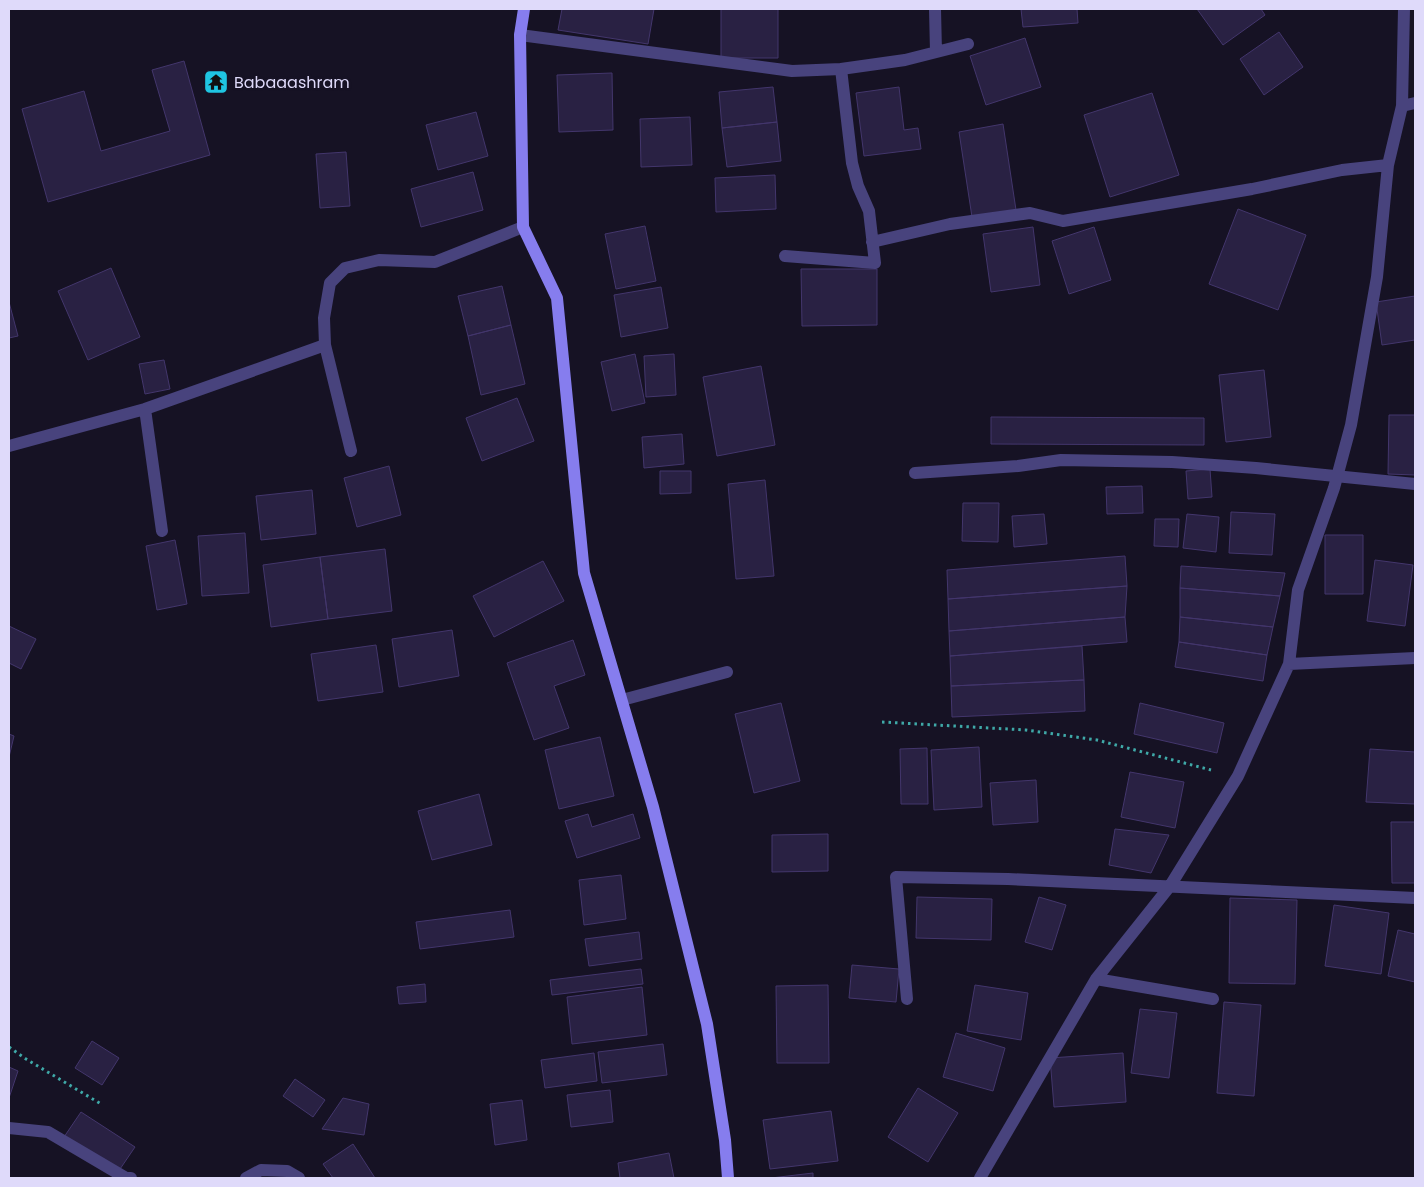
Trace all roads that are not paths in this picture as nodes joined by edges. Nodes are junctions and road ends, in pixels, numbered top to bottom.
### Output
1 (524, 9) edge
2 (935, 9) edge
3 (1404, 9) edge
4 (520, 35) junction
5 (968, 44) dead end
6 (936, 52) junction
7 (841, 69) junction
8 (1415, 103) edge
9 (1402, 106) junction
10 (1388, 165) junction
11 (523, 227) junction
12 (872, 242) junction
13 (785, 256) dead end
14 (326, 345) junction
15 (145, 409) junction
16 (9, 446) edge
17 (351, 451) dead end
18 (915, 473) dead end
19 (1337, 476) junction
20 (1415, 484) edge
21 (162, 531) dead end
22 (1415, 658) edge
23 (1289, 664) junction
24 (728, 672) dead end
25 (622, 700) junction
26 (1170, 886) junction
27 (1415, 898) edge
28 (1096, 979) junction
29 (907, 998) dead end
30 (1212, 999) dead end
31 (9, 1128) edge
32 (131, 1178) edge
33 (246, 1178) edge
34 (299, 1178) edge
35 (728, 1178) edge
36 (980, 1178) edge

1 - 4 street
2 - 6 street
3 - 9 street
4 - 7 street
4 - 11 street
5 - 6 street
6 - 7 street
7 - 12 street
8 - 9 street
9 - 10 street
10 - 12 street
10 - 19 street
11 - 14 street
11 - 25 street
12 - 13 street
14 - 15 street
14 - 17 street
15 - 16 street
15 - 21 street
18 - 19 street
19 - 20 street
19 - 23 street
22 - 23 street
23 - 26 street
24 - 25 street
25 - 35 street
26 - 27 street
26 - 28 street
26 - 29 street
28 - 30 street
28 - 36 street
31 - 32 street
33 - 34 street

